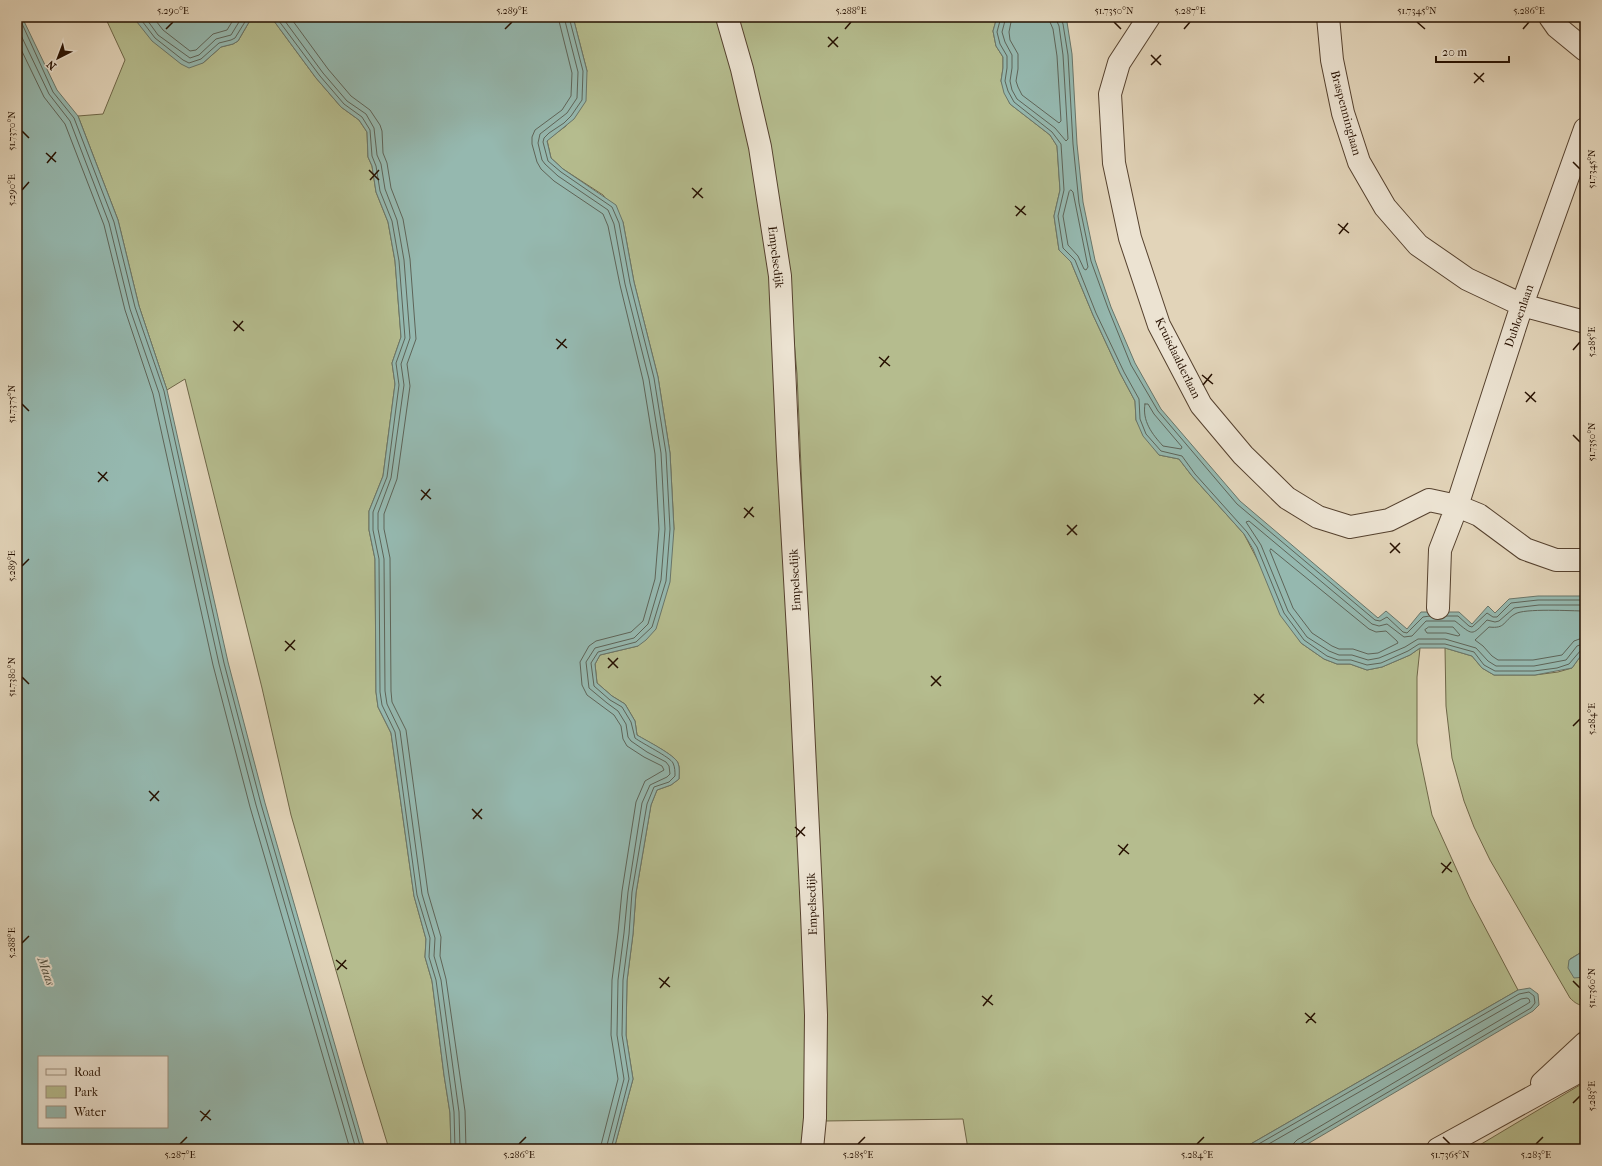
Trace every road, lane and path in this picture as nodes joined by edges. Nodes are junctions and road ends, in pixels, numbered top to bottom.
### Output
1 (727, 17) edge
2 (1149, 17) edge
3 (1328, 17) edge
4 (1550, 17) edge
5 (1585, 50) edge
6 (1585, 129) edge
7 (1522, 305) junction
8 (1585, 322) edge
9 (1457, 506) junction
10 (1585, 560) edge
11 (1438, 608) dead end
12 (1585, 1043) edge
13 (1585, 1068) edge
14 (1522, 1101) junction
15 (812, 1149) edge
16 (1438, 1149) edge

1 - 15 street, Empelsedijk
2 - 9 street, Kruisdaalderlaan
3 - 7 street, Braspenninglaan
4 - 5 street
6 - 7 street, Dubloenlaan
7 - 8 street, Braspenninglaan
7 - 9 street, Dubloenlaan
9 - 10 street
9 - 11 street, Dubloenlaan
12 - 14 street
13 - 14 street
14 - 16 street

